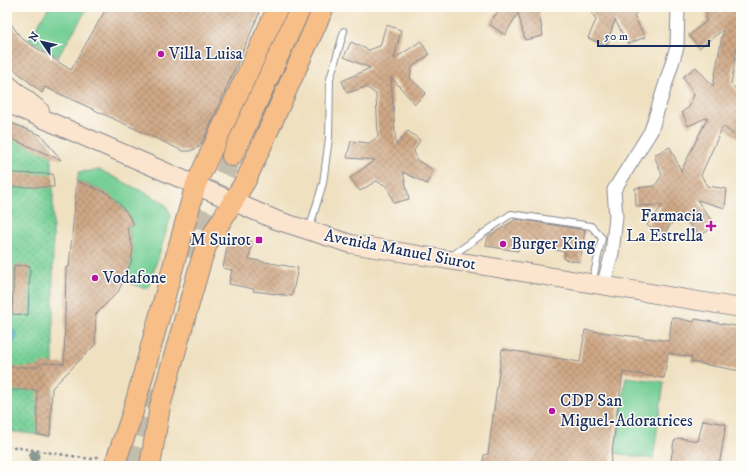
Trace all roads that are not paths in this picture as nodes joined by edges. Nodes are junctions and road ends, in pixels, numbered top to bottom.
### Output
1 (278, 7) edge
2 (301, 7) edge
3 (324, 7) edge
4 (678, 7) edge
5 (344, 31) dead end
6 (7, 84) edge
7 (7, 103) edge
8 (54, 123) junction
9 (232, 156) tunnel mouth
10 (196, 184) junction
11 (234, 201) junction
12 (309, 231) junction
13 (446, 260) junction
14 (598, 285) junction
15 (741, 308) edge
16 (115, 462) edge
17 (150, 466) edge

1 - 10 main road
2 - 9 main road
3 - 11 main road
4 - 14 street
5 - 12 lane
6 - 8 main road, Avenida Manuel Siurot
7 - 8 main road, Avenida Manuel Siurot
8 - 10 main road, Avenida Manuel Siurot
10 - 11 main road, Avenida Manuel Siurot
10 - 16 main road
11 - 12 main road, Avenida Manuel Siurot
11 - 17 main road
12 - 13 main road, Avenida Manuel Siurot
13 - 14 main road, Avenida Manuel Siurot
13 - 14 lane
14 - 15 main road, Avenida Manuel Siurot

